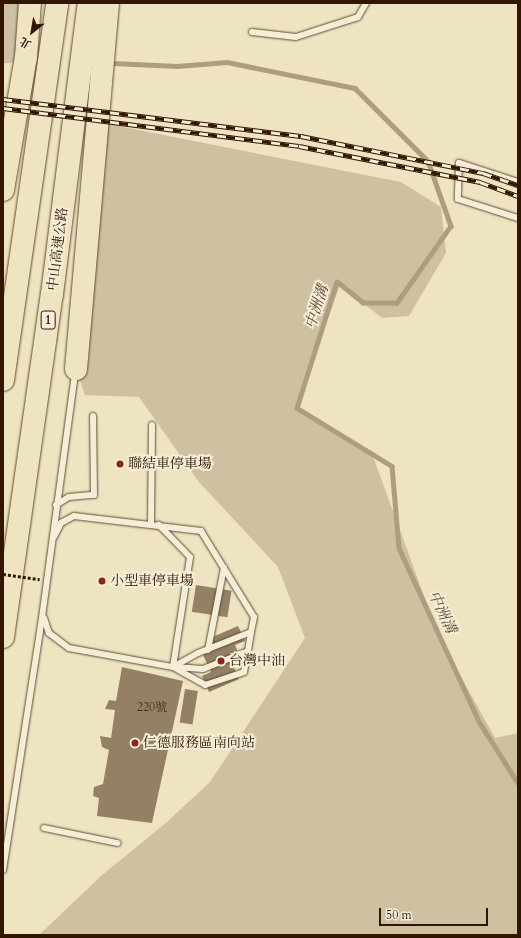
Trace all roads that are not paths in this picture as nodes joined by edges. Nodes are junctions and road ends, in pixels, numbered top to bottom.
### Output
1 (30, 3) edge
2 (57, 3) edge
3 (89, 3) edge
4 (108, 3) edge
5 (366, 3) edge
6 (252, 32) dead end
7 (26, 57) junction
8 (3, 155) edge
9 (518, 182) edge
10 (3, 190) edge
11 (518, 218) edge
12 (76, 369) joint
13 (3, 380) edge
14 (93, 416) dead end
15 (152, 425) dead end
16 (56, 505) junction
17 (151, 524) junction
18 (159, 525) junction
19 (51, 546) junction
20 (224, 568) junction
21 (43, 610) junction
22 (251, 632) junction
23 (3, 637) edge
24 (208, 650) junction
25 (248, 651) junction
26 (173, 667) junction
27 (44, 828) dead end
28 (117, 843) dead end
29 (3, 870) edge

1 - 7 highway
2 - 13 highway
3 - 23 highway, 中山高速公路 / 1
4 - 12 highway
5 - 6 lane
7 - 8 highway
7 - 10 highway
9 - 11 lane
12 - 16 lane
14 - 16 lane
15 - 17 lane
16 - 19 lane
17 - 18 lane
17 - 19 lane
18 - 20 lane
18 - 26 lane
19 - 21 lane
20 - 22 lane
20 - 24 lane
21 - 26 lane
21 - 29 lane
22 - 24 lane
22 - 25 lane
24 - 26 lane
25 - 26 lane
25 - 26 lane
27 - 28 lane

